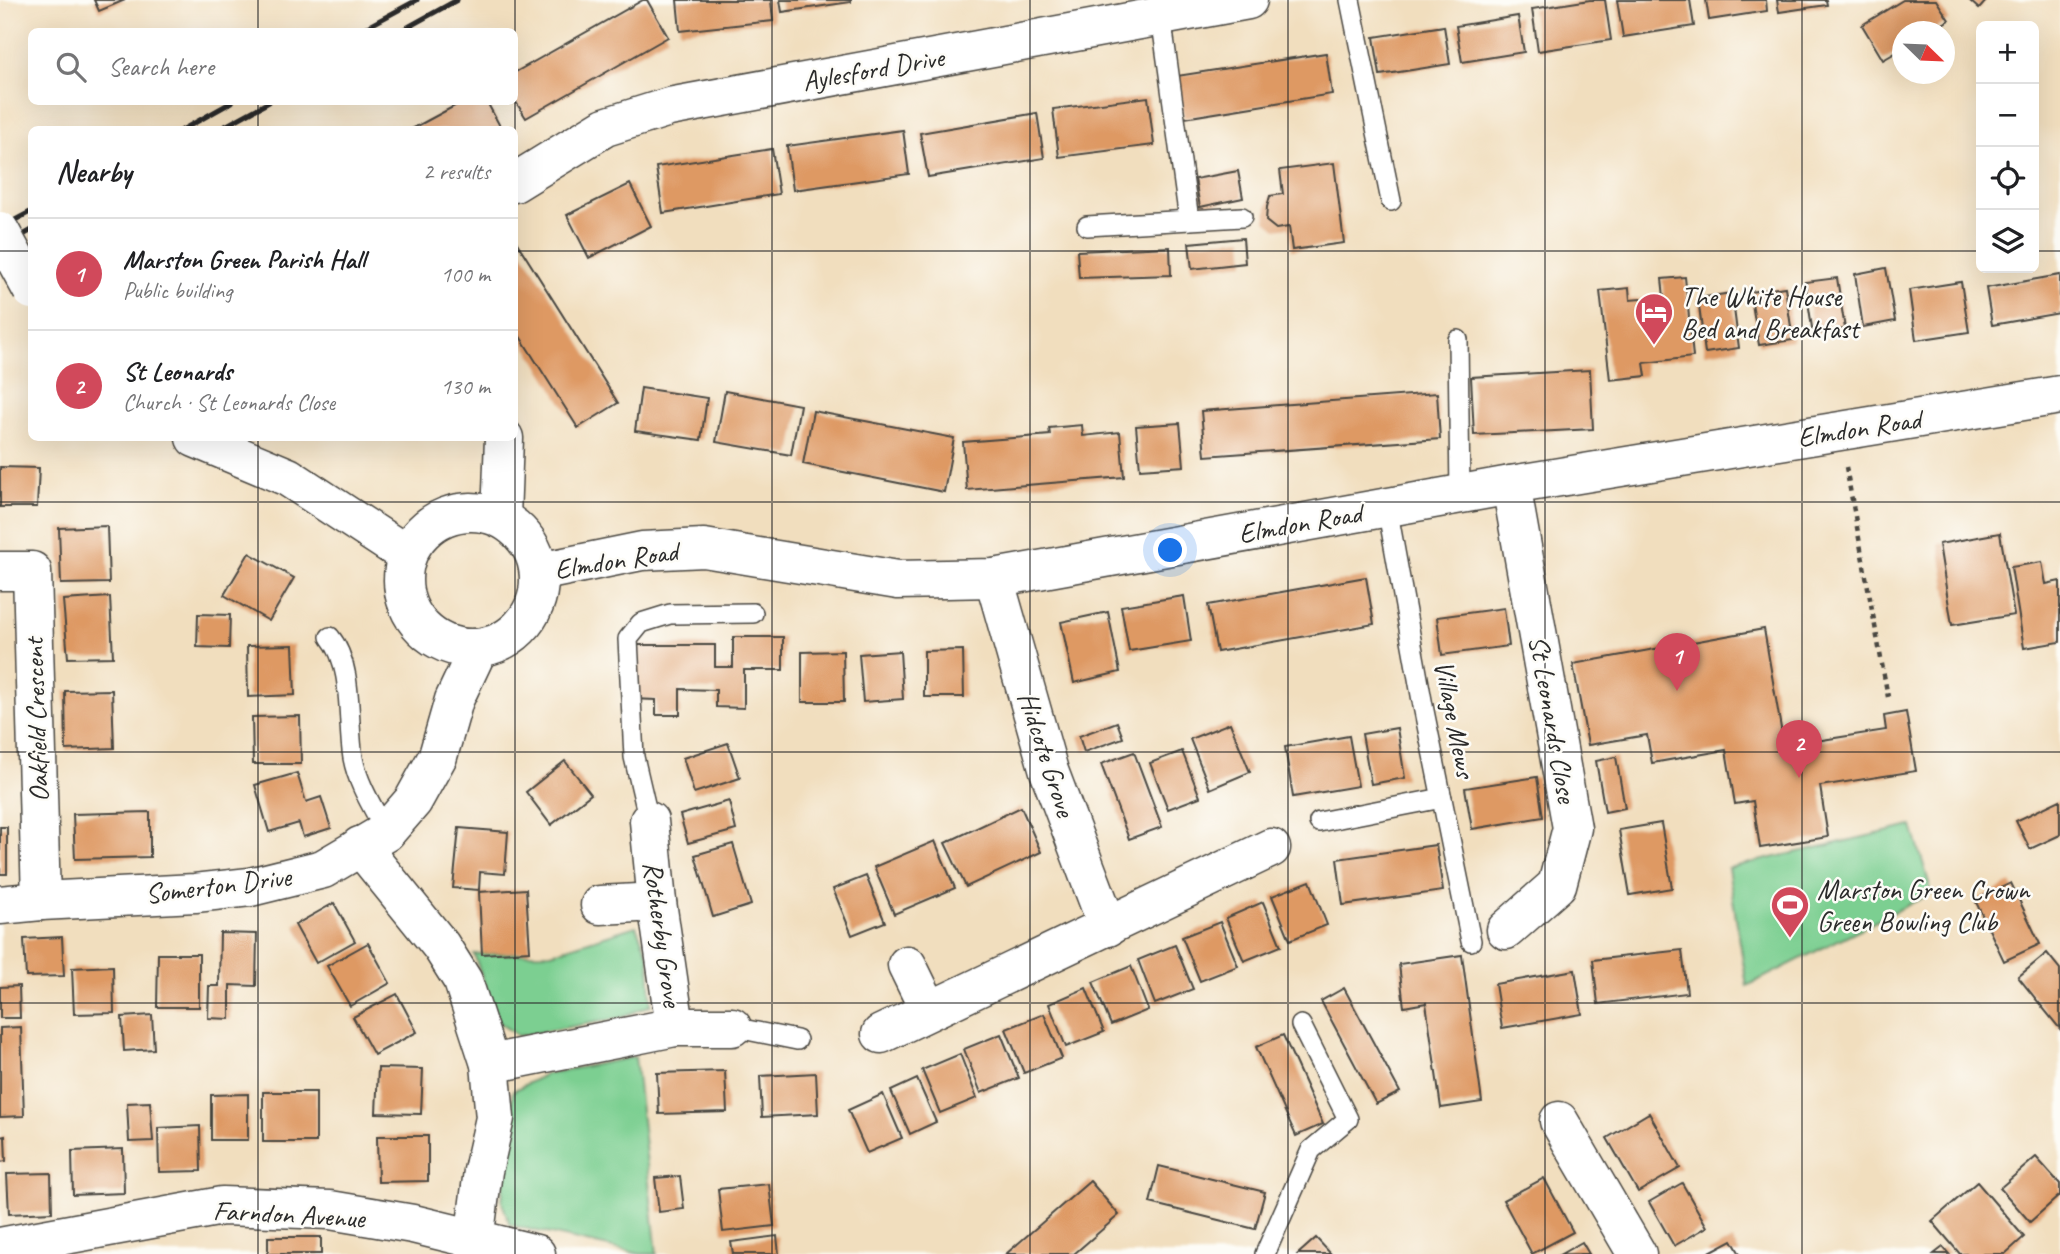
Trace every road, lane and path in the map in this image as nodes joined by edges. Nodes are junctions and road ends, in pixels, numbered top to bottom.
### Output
1 (1248, 0) edge
2 (1350, 0) edge
3 (1106, 13) edge
4 (1161, 16) junction
5 (518, 181) edge
6 (1391, 201) dead end
7 (1242, 217) dead end
8 (1189, 220) junction
9 (1087, 226) dead end
10 (0, 231) edge
11 (28, 283) edge
12 (1458, 340) dead end
13 (2060, 396) edge
14 (1840, 431) junction
15 (202, 441) edge
16 (505, 441) edge
17 (1511, 485) junction
18 (1460, 494) junction
19 (1387, 507) junction
20 (500, 517) junction
21 (407, 555) junction
22 (0, 571) edge
23 (539, 572) junction
24 (994, 578) junction
25 (753, 613) dead end
26 (330, 637) dead end
27 (478, 649) junction
28 (1888, 697) dead end
29 (1442, 798) junction
30 (649, 821) joint
31 (1320, 822) dead end
32 (373, 839) junction
33 (1271, 848) dead end
34 (41, 901) junction
35 (657, 902) junction
36 (0, 905) edge
37 (600, 905) dead end
38 (1108, 927) junction
39 (1488, 935) joint
40 (907, 965) dead end
41 (929, 1010) junction
42 (1301, 1025) dead end
43 (675, 1027) junction
44 (732, 1027) joint
45 (881, 1034) dead end
46 (797, 1040) dead end
47 (490, 1064) junction
48 (1559, 1121) dead end
49 (474, 1240) junction
50 (0, 1247) edge
51 (536, 1254) edge
52 (1265, 1254) edge
53 (1637, 1254) edge

1 - 4 street, Aylesford Drive
2 - 6 lane
3 - 4 street, Aylesford Drive
3 - 5 street, Aylesford Drive
4 - 8 lane
7 - 8 lane
8 - 9 lane
10 - 11 street, bridge
12 - 18 lane
13 - 14 street, Elmdon Road
14 - 17 street, Elmdon Road
14 - 28 path
15 - 21 street
16 - 20 street
17 - 18 street, Elmdon Road
17 - 39 street, St Leonards Close
18 - 19 street, Elmdon Road
19 - 24 street, Elmdon Road
19 - 29 lane, Village Mews
20 - 21 street
20 - 23 street
21 - 27 street
22 - 34 street, Oakfield Crescent
23 - 24 street, Elmdon Road
23 - 27 street
24 - 38 street, Hidcote Grove
25 - 30 lane
26 - 32 lane
27 - 32 street, Somerton Drive
29 - 31 lane
29 - 39 lane, Village Mews
30 - 35 street, Rotherby Grove
32 - 34 street, Somerton Drive
32 - 47 street
33 - 38 street
34 - 36 street, Somerton Drive
35 - 37 street
35 - 43 street, Rotherby Grove
38 - 41 street
40 - 41 street
41 - 45 street
42 - 52 lane
43 - 44 street
43 - 47 street, Rotherby Grove
44 - 46 lane
47 - 49 street
48 - 53 street
49 - 50 street, Farndon Avenue
49 - 51 street, Farndon Avenue

